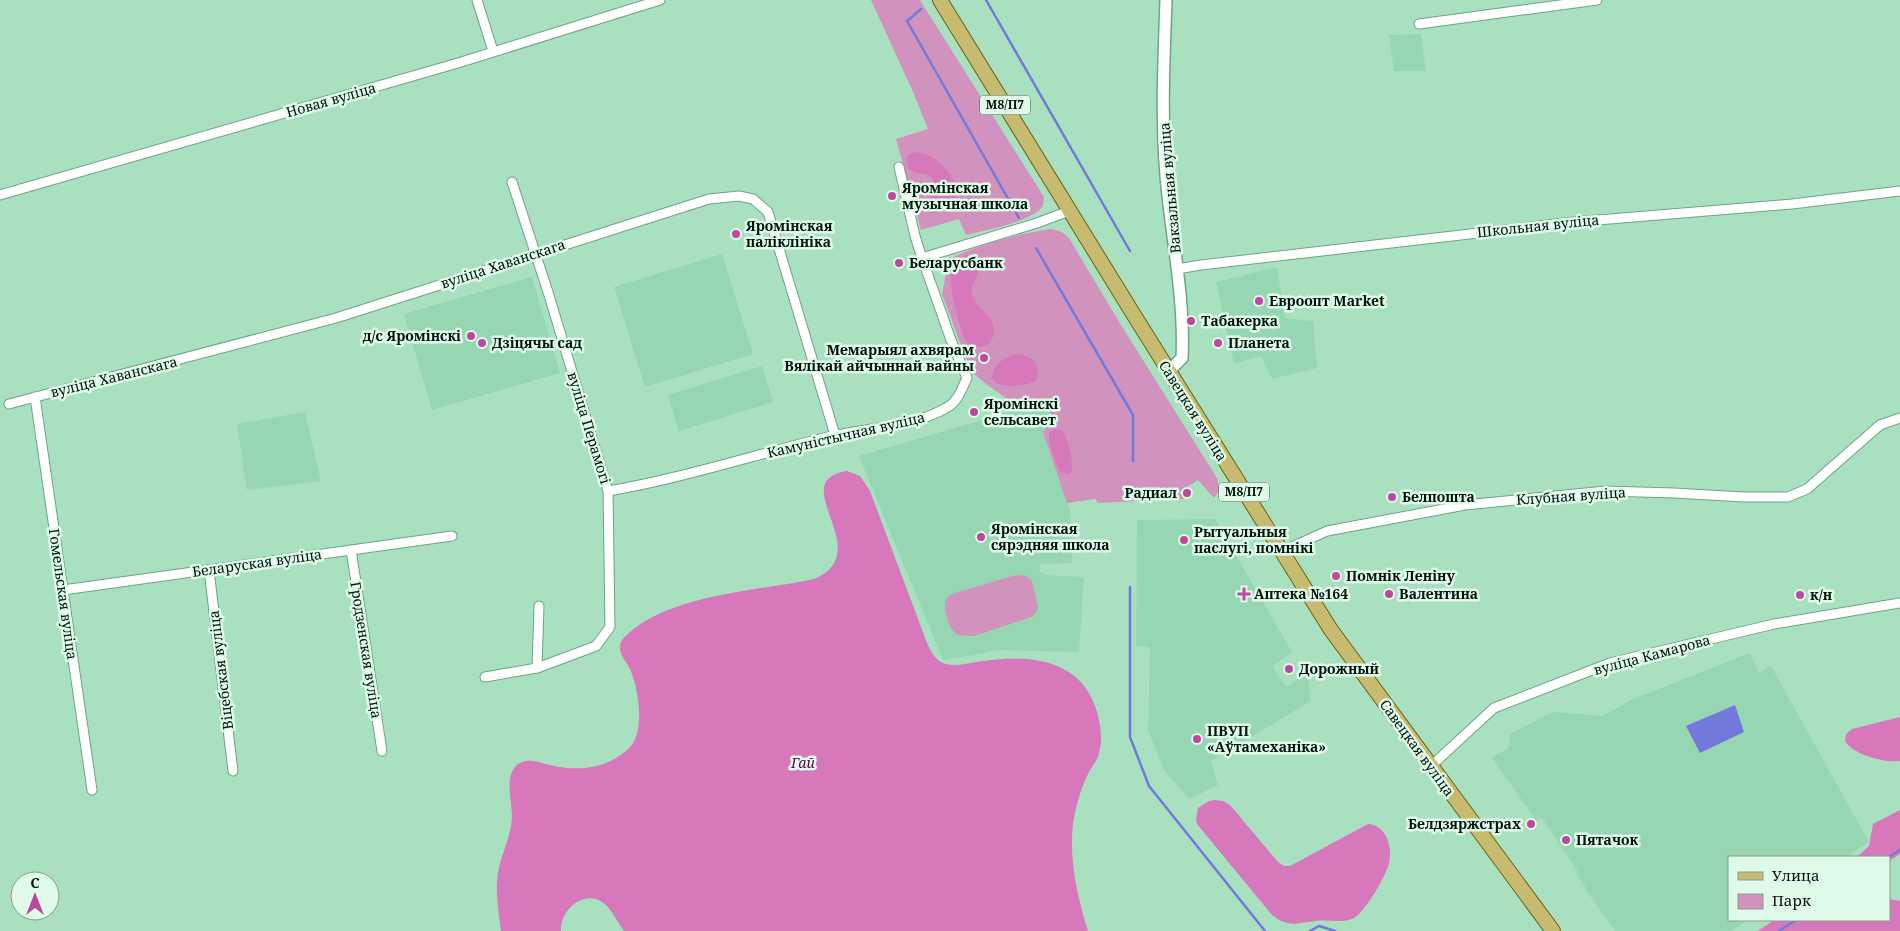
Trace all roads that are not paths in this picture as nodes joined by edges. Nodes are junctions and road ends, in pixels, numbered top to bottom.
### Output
1 (477, 0) edge
2 (660, 0) edge
3 (940, 0) edge
4 (1166, 0) edge
5 (1598, 0) edge
6 (1419, 24) dead end
7 (493, 51) junction
8 (899, 167) dead end
9 (512, 182) dead end
10 (1900, 191) edge
11 (0, 195) edge
12 (1069, 210) junction
13 (535, 253) junction
14 (922, 258) junction
15 (1177, 269) junction
16 (1169, 371) junction
17 (35, 397) junction
18 (9, 404) dead end
19 (1900, 418) edge
20 (835, 435) junction
21 (608, 491) junction
22 (452, 536) dead end
23 (351, 550) junction
24 (1281, 552) junction
25 (209, 570) junction
26 (63, 590) junction
27 (1900, 603) edge
28 (539, 606) dead end
29 (537, 668) junction
30 (485, 677) dead end
31 (382, 751) dead end
32 (1431, 766) junction
33 (233, 771) dead end
34 (92, 790) dead end
35 (1552, 931) edge

1 - 7 street
2 - 7 street, Новая вуліца
3 - 12 main road, Савецкая вуліца / М8/П7
4 - 15 street, Вакзальная вуліца
5 - 6 street
7 - 11 street, Новая вуліца
8 - 14 street, Камуністычная вуліца
9 - 13 street, вуліца Перамогі
10 - 15 street, Школьная вуліца
12 - 14 street
12 - 16 main road, Савецкая вуліца / М8/П7
13 - 17 street, вуліца Хаванскага
13 - 20 street, вуліца Хаванскага
13 - 21 street, вуліца Перамогі
14 - 20 street, Камуністычная вуліца
15 - 16 street, Вакзальная вуліца
16 - 24 main road, Савецкая вуліца / М8/П7
17 - 18 street, вуліца Хаванскага
17 - 26 street, Гомельская вуліца
19 - 24 street, Клубная вуліца
20 - 21 street, Камуністычная вуліца
21 - 29 street, вуліца Перамогі
22 - 23 street, Беларуская вуліца
23 - 25 street, Беларуская вуліца
23 - 31 street, Гродзенская вуліца
24 - 32 main road, Савецкая вуліца / М8/П7
25 - 26 street, Беларуская вуліца
25 - 33 street, Віцебская вуліца
26 - 34 street, Гомельская вуліца
27 - 32 street, вуліца Камарова
28 - 29 street
29 - 30 street, вуліца Перамогі
32 - 35 main road, Савецкая вуліца / М8/П7

